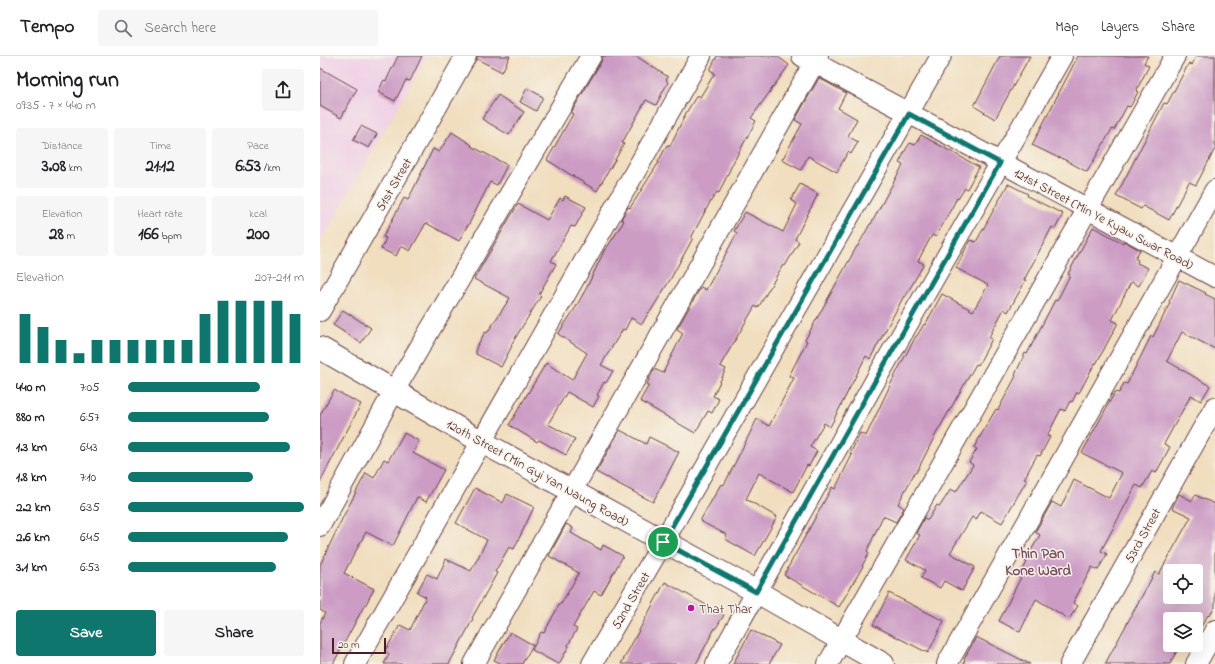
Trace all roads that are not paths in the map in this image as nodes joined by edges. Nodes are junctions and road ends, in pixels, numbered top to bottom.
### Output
1 (466, 56) edge
2 (591, 56) edge
3 (701, 56) edge
4 (941, 56) edge
5 (1062, 56) edge
6 (1175, 56) edge
7 (812, 58) edge
8 (909, 114) junction
9 (1000, 163) junction
10 (1215, 190) edge
11 (1088, 209) junction
12 (1177, 257) junction
13 (1215, 277) edge
14 (320, 311) edge
15 (320, 348) edge
16 (394, 391) junction
17 (1215, 407) edge
18 (482, 442) junction
19 (570, 491) junction
20 (320, 526) edge
21 (663, 542) junction
22 (756, 592) junction
23 (1215, 630) edge
24 (841, 641) junction
25 (355, 664) edge
26 (474, 664) edge
27 (592, 664) edge
28 (716, 664) edge
29 (828, 664) edge
30 (883, 664) edge
31 (947, 664) edge
32 (1070, 664) edge
33 (1196, 664) edge

1 - 14 street, 51st Street
2 - 16 street
3 - 18 street
4 - 8 street, 52nd Street
5 - 9 street
6 - 11 street
7 - 8 street, 121st Street (Min Ye Kyaw Swar Road)
7 - 19 street
8 - 9 street, 121st Street (Min Ye Kyaw Swar Road)
8 - 21 street, 52nd Street
9 - 11 street, 121st Street (Min Ye Kyaw Swar Road)
9 - 22 street
10 - 12 street
11 - 12 street, 121st Street (Min Ye Kyaw Swar Road)
11 - 24 street
12 - 13 street, 121st Street (Min Ye Kyaw Swar Road)
12 - 31 street
15 - 16 main road, 120th Street (Min Gyi Yan Naung Road)
16 - 18 main road, 120th Street (Min Gyi Yan Naung Road)
16 - 20 street
17 - 32 street, 53rd Street
18 - 19 main road, 120th Street (Min Gyi Yan Naung Road)
18 - 25 street
19 - 21 main road, 120th Street (Min Gyi Yan Naung Road)
19 - 26 street
21 - 22 main road, 120th Street (Min Gyi Yan Naung Road)
21 - 27 street, 52nd Street
22 - 24 main road, 120th Street (Min Gyi Yan Naung Road)
22 - 28 street
23 - 33 street
24 - 29 street
24 - 30 main road, 120th Street (Min Gyi Yan Naung Road)

